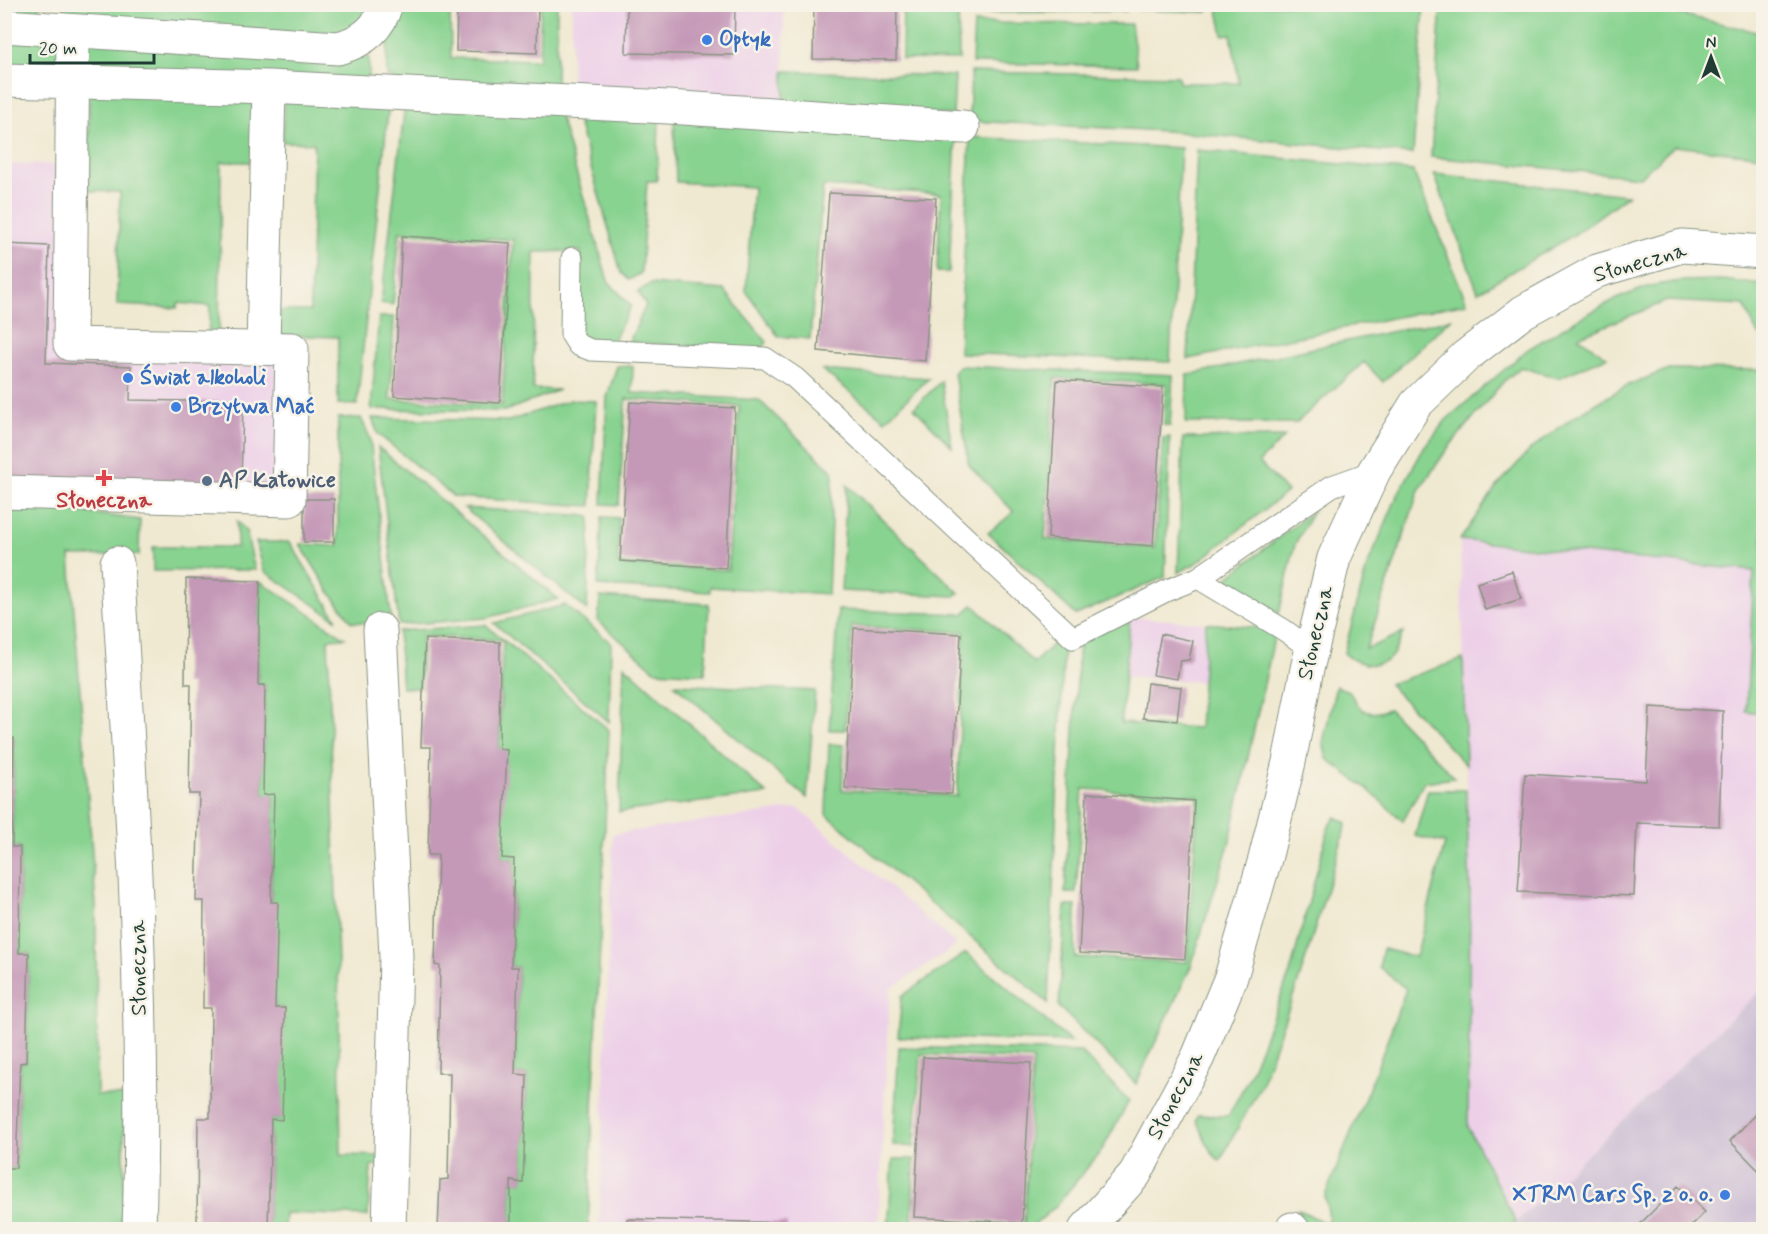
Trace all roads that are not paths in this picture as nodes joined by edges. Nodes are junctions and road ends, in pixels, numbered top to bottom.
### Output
1 (386, 4) edge
2 (4, 27) edge
3 (74, 31) junction
4 (4, 80) edge
5 (73, 82) junction
6 (269, 87) junction
7 (963, 127) dead end
8 (1764, 252) edge
9 (572, 258) dead end
10 (263, 348) junction
11 (1374, 471) junction
12 (4, 492) edge
13 (117, 563) dead end
14 (1198, 578) junction
15 (380, 630) dead end
16 (1312, 650) junction
17 (139, 1230) edge
18 (389, 1230) edge
19 (1085, 1230) edge

1 - 3 street
2 - 3 street
3 - 5 street
4 - 5 street
5 - 6 street
5 - 10 street
6 - 7 street
6 - 10 street
8 - 11 street, Słoneczna
9 - 14 lane
10 - 12 street
11 - 14 lane
11 - 16 street, Słoneczna
13 - 17 street, Słoneczna
14 - 16 lane
15 - 18 street
16 - 19 street, Słoneczna

